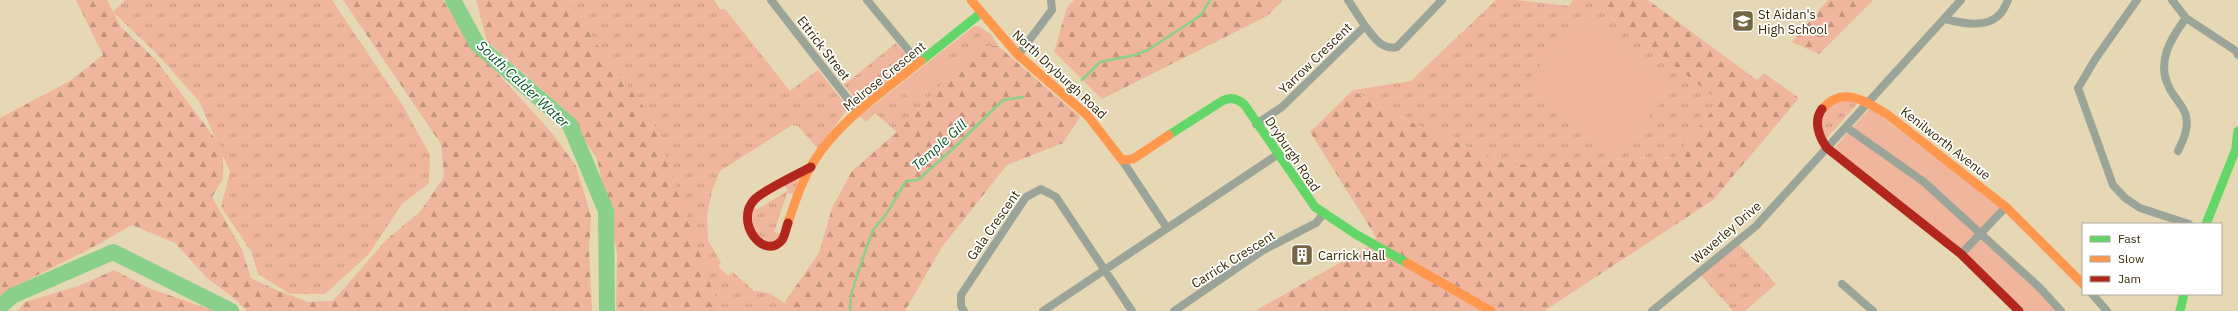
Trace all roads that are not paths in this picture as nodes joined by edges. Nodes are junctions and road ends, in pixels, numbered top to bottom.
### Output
1 (770, 0) edge
2 (867, 0) edge
3 (971, 0) edge
4 (1051, 0) edge
5 (1348, 0) edge
6 (1442, 0) edge
7 (1961, 0) edge
8 (2008, 0) edge
9 (2137, 0) edge
10 (2172, 0) edge
11 (982, 13) junction
12 (2186, 18) junction
13 (1945, 19) junction
14 (1365, 26) junction
15 (2237, 51) edge
16 (1018, 55) junction
17 (919, 63) junction
18 (1868, 103) junction
19 (858, 112) junction
20 (1256, 124) junction
21 (1846, 127) junction
22 (2238, 131) edge
23 (2237, 146) edge
24 (1826, 148) junction
25 (2178, 151) dead end
26 (1277, 154) junction
27 (1122, 160) junction
28 (811, 167) junction
29 (2006, 206) junction
30 (1324, 213) junction
31 (2186, 223) edge
32 (2206, 223) edge
33 (1167, 228) junction
34 (1980, 233) junction
35 (1961, 254) junction
36 (1105, 271) junction
37 (2082, 283) edge
38 (1842, 284) dead end
39 (2093, 295) edge
40 (2184, 295) edge
41 (964, 311) edge
42 (1043, 311) edge
43 (1132, 311) edge
44 (1174, 311) edge
45 (1491, 311) edge
46 (1652, 311) edge
47 (1874, 311) edge
48 (2019, 311) edge
49 (2061, 311) edge
50 (2107, 311) edge
51 (2180, 311) edge

1 - 19 street, Ettrick Street
2 - 17 street
3 - 11 street, North Dryburgh Road
4 - 16 street
5 - 14 street, Yarrow Crescent
6 - 14 street
7 - 13 street, Waverley Drive
8 - 13 street
9 - 31 street
10 - 12 street
11 - 16 street, North Dryburgh Road
11 - 17 street, Melrose Crescent
12 - 15 street
12 - 25 street
13 - 18 street, Waverley Drive
14 - 20 street, Yarrow Crescent
16 - 27 street, North Dryburgh Road
17 - 19 street, Melrose Crescent
18 - 21 street, Waverley Drive
18 - 24 street
18 - 29 street, Kenilworth Avenue
19 - 28 street, Melrose Crescent
20 - 26 street, Dryburgh Road
20 - 27 street, Dryburgh Road
21 - 24 street, Waverley Drive
21 - 34 street
22 - 23 street
23 - 32 street
24 - 35 street
24 - 46 street, Waverley Drive
26 - 30 street, Dryburgh Road
26 - 33 street
27 - 33 street, North Dryburgh Road
28 - 28 street, Melrose Crescent
29 - 34 street
29 - 37 street, Kenilworth Avenue
30 - 44 street, Carrick Crescent
30 - 45 street, Dryburgh Road
33 - 36 street
34 - 35 street
34 - 49 street
35 - 48 street
36 - 41 street, Gala Crescent
36 - 42 street
36 - 43 street
38 - 47 street
39 - 50 street
40 - 51 street

